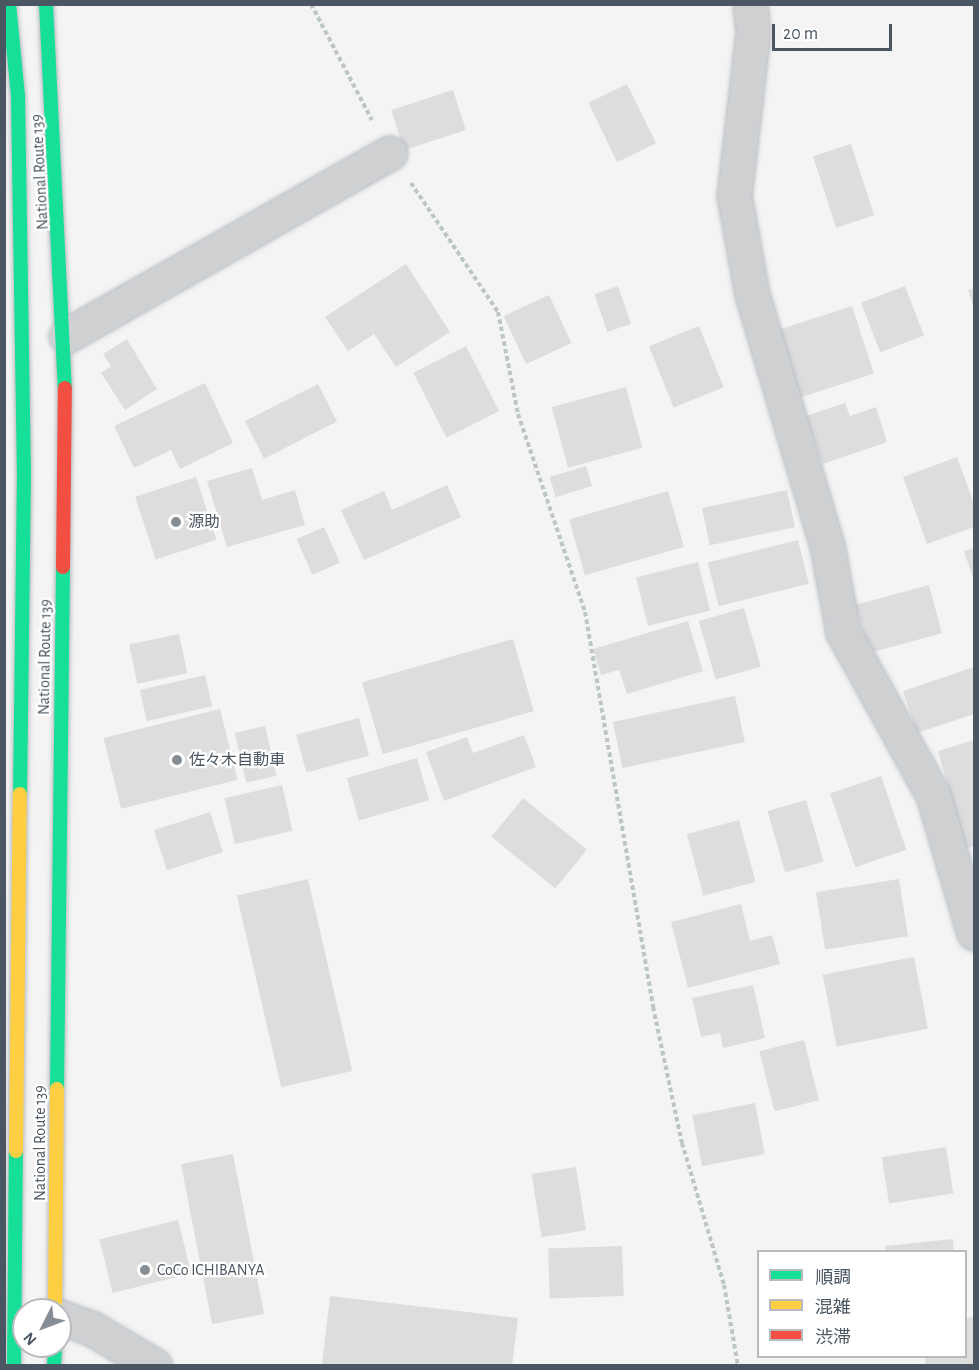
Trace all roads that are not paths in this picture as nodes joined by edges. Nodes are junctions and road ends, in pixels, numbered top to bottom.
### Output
1 (9, 4) edge
2 (46, 4) edge
3 (750, 4) edge
4 (390, 153) road end
5 (66, 336) junction
6 (975, 933) edge
7 (9, 1254) edge
8 (55, 1298) edge
9 (72, 1321) edge
10 (14, 1365) edge
11 (155, 1365) edge

1 - 7 highway, National Route 139
2 - 5 highway, National Route 139
3 - 6 street
4 - 5 street
5 - 8 highway, National Route 139
7 - 10 highway, National Route 139
9 - 11 street

